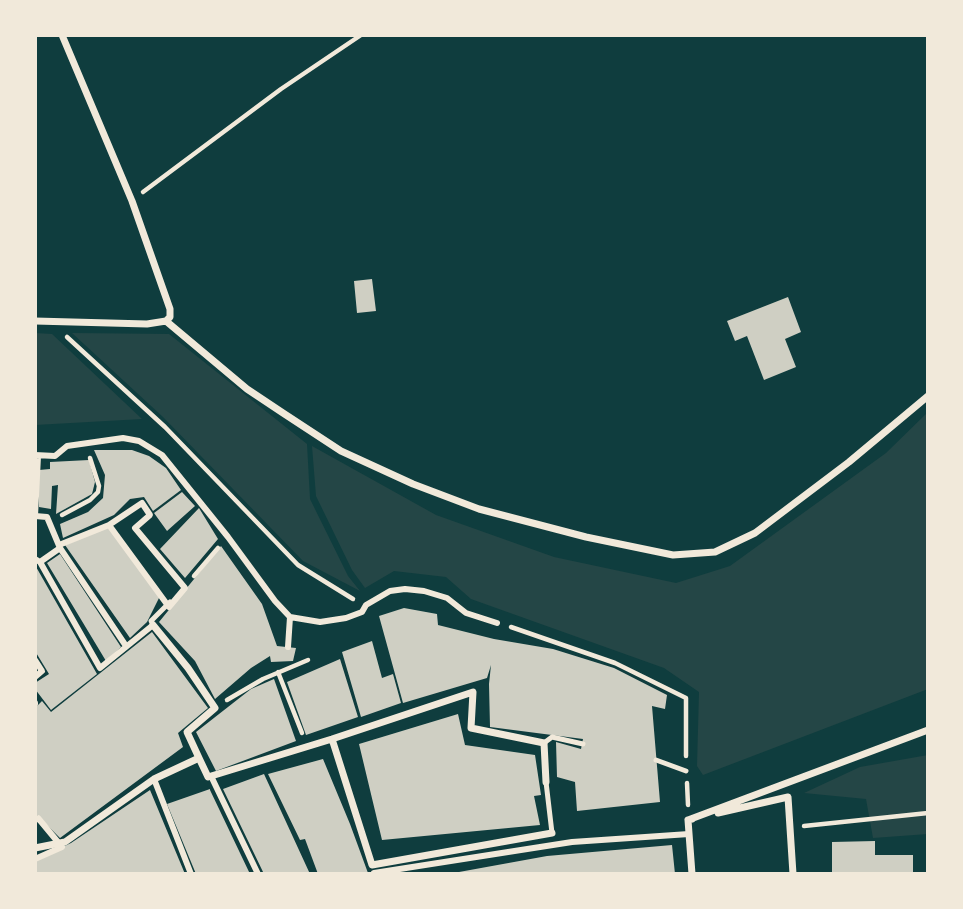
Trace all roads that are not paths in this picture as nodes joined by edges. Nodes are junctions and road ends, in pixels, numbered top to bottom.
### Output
1 (62, 35) edge
2 (35, 321) edge
3 (166, 321) junction
4 (928, 396) edge
5 (36, 455) edge
6 (35, 516) edge
7 (109, 525) junction
8 (60, 547) junction
9 (37, 560) edge
10 (167, 605) junction
11 (290, 617) junction
12 (497, 623) road end
13 (153, 625) junction
14 (126, 646) junction
15 (288, 647) dead end
16 (35, 660) edge
17 (35, 677) edge
18 (928, 730) edge
19 (331, 739) junction
20 (544, 743) junction
21 (583, 744) dead end
22 (199, 758) junction
23 (656, 760) dead end
24 (687, 771) road end
25 (211, 776) junction
26 (154, 779) junction
27 (546, 782) joint
28 (35, 820) edge
29 (688, 820) junction
30 (551, 833) joint
31 (689, 834) junction
32 (58, 843) junction
33 (35, 848) edge
34 (35, 859) edge
35 (372, 865) junction
36 (191, 874) edge
37 (258, 874) edge
38 (373, 874) edge
39 (692, 874) edge
40 (793, 874) edge

1 - 3 street
2 - 3 street
3 - 4 street
5 - 6 street
5 - 11 street
6 - 8 street
7 - 8 street
7 - 10 street
7 - 10 street
8 - 9 street
8 - 14 street
9 - 14 street
10 - 13 lane
11 - 12 street
11 - 15 street
13 - 14 street
13 - 22 street
16 - 17 street
18 - 29 street
19 - 20 street
19 - 25 street
19 - 35 street
20 - 21 lane
20 - 27 street
22 - 25 street
22 - 26 street
23 - 24 lane
25 - 37 street
26 - 32 street
26 - 36 street
27 - 30 lane
28 - 32 street
29 - 31 street
29 - 40 street
30 - 35 street
31 - 38 street
31 - 39 street
32 - 33 street
32 - 34 street
35 - 38 street

